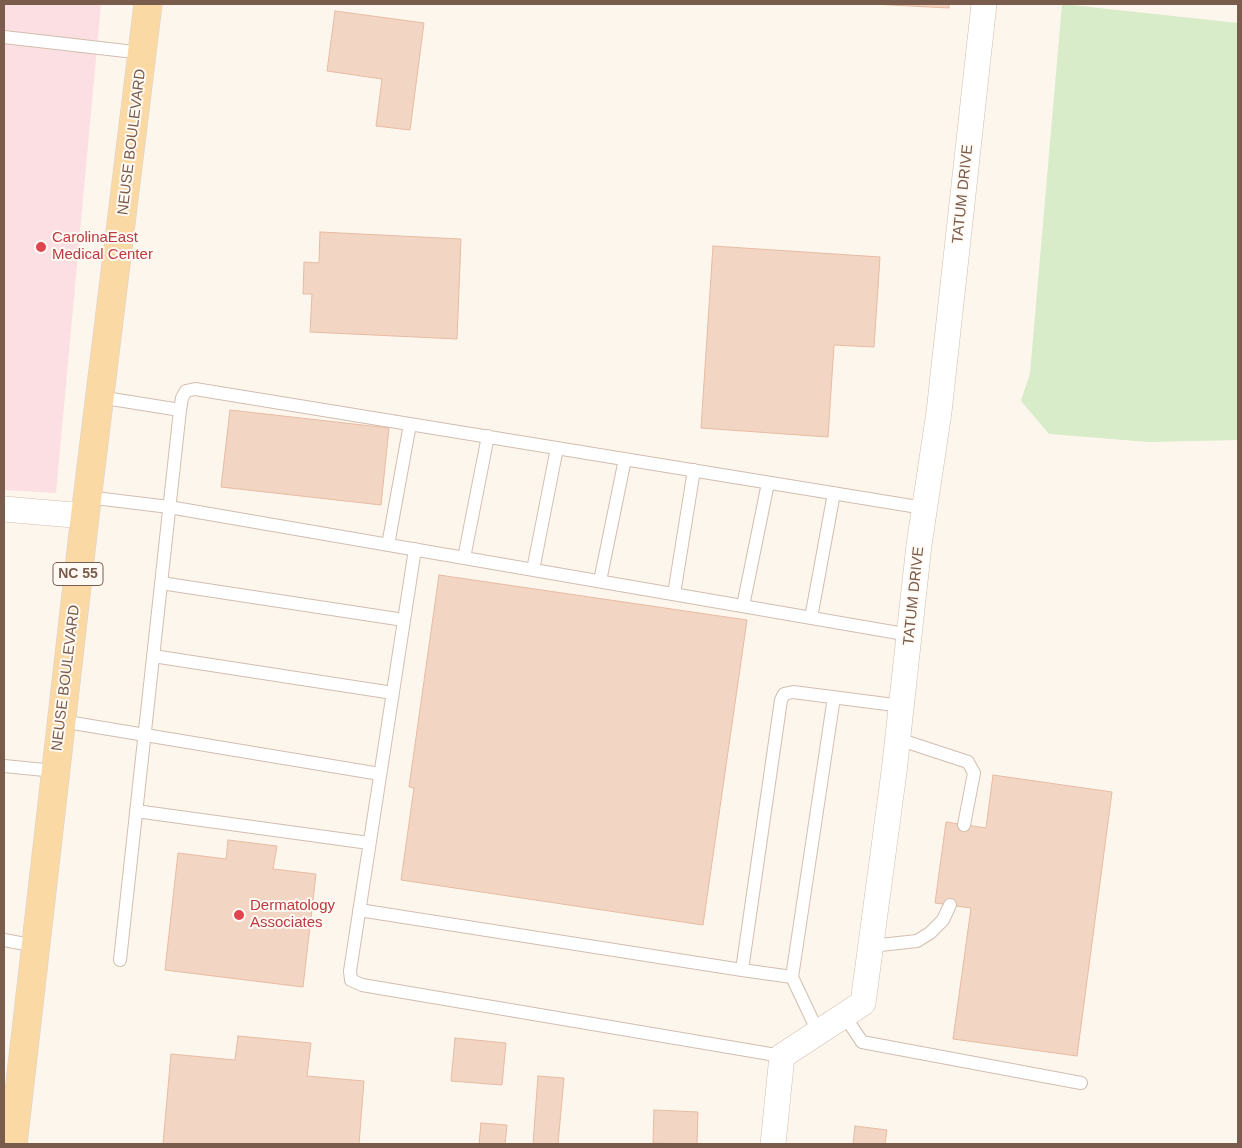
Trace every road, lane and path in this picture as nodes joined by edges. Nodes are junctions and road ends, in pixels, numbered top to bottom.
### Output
1 (148, 4) edge
2 (984, 4) edge
3 (4, 37) edge
4 (143, 53) junction
5 (100, 397) junction
6 (180, 410) junction
7 (410, 424) junction
8 (488, 436) junction
9 (557, 448) junction
10 (625, 459) junction
11 (694, 470) junction
12 (768, 483) junction
13 (834, 493) junction
14 (86, 507) junction
15 (169, 507) junction
16 (924, 508) junction
17 (4, 509) edge
18 (388, 545) junction
19 (415, 549) junction
20 (464, 558) junction
21 (533, 570) junction
22 (600, 581) junction
23 (161, 583) junction
24 (674, 594) junction
25 (743, 606) junction
26 (811, 618) junction
27 (404, 620) junction
28 (910, 635) junction
29 (153, 656) junction
30 (393, 693) junction
31 (834, 697) junction
32 (902, 706) junction
33 (61, 720) junction
34 (144, 734) junction
35 (898, 739) junction
36 (4, 766) edge
37 (55, 771) junction
38 (380, 774) junction
39 (136, 811) junction
40 (964, 825) dead end
41 (369, 843) junction
42 (950, 905) dead end
43 (359, 910) junction
44 (4, 940) edge
45 (36, 946) junction
46 (871, 946) junction
47 (120, 960) dead end
48 (742, 970) junction
49 (792, 977) junction
50 (844, 1015) junction
51 (818, 1032) junction
52 (782, 1056) junction
53 (1081, 1083) dead end
54 (13, 1144) edge
55 (773, 1144) edge

1 - 4 main road, NEUSE BOULEVARD / NC 55
2 - 16 street, TATUM DRIVE
3 - 4 lane
4 - 5 main road, NEUSE BOULEVARD / NC 55
5 - 6 lane
5 - 14 main road, NEUSE BOULEVARD / NC 55
6 - 7 lane
6 - 15 lane
7 - 8 lane
7 - 18 lane
8 - 9 lane
8 - 20 lane
9 - 10 lane
9 - 21 lane
10 - 11 lane
10 - 22 lane
11 - 12 lane
11 - 24 lane
12 - 13 lane
12 - 25 lane
13 - 16 lane
13 - 26 lane
14 - 15 lane
14 - 17 street
14 - 33 main road, NEUSE BOULEVARD / NC 55
15 - 18 lane
15 - 23 lane
16 - 28 street, TATUM DRIVE
18 - 19 lane
19 - 20 lane
19 - 27 lane
20 - 21 lane
21 - 22 lane
22 - 24 lane
23 - 27 lane
23 - 29 lane
24 - 25 lane
25 - 26 lane
26 - 28 lane
27 - 30 lane
28 - 32 street, TATUM DRIVE
29 - 30 lane
29 - 34 lane
30 - 38 lane
31 - 32 lane
31 - 48 lane
31 - 49 lane
32 - 35 street, TATUM DRIVE
33 - 34 lane
33 - 37 main road, NEUSE BOULEVARD / NC 55
34 - 38 lane
34 - 39 lane
35 - 40 lane
35 - 46 street, TATUM DRIVE
36 - 37 lane
37 - 45 main road, NEUSE BOULEVARD / NC 55
38 - 41 lane
39 - 41 lane
39 - 47 lane
41 - 43 lane
42 - 46 lane
43 - 48 lane
43 - 52 lane
44 - 45 lane
45 - 54 main road, NEUSE BOULEVARD / NC 55
46 - 50 street, TATUM DRIVE
48 - 49 lane
49 - 51 lane
50 - 51 street, TATUM DRIVE
50 - 53 lane
51 - 52 street, TATUM DRIVE
52 - 55 street

